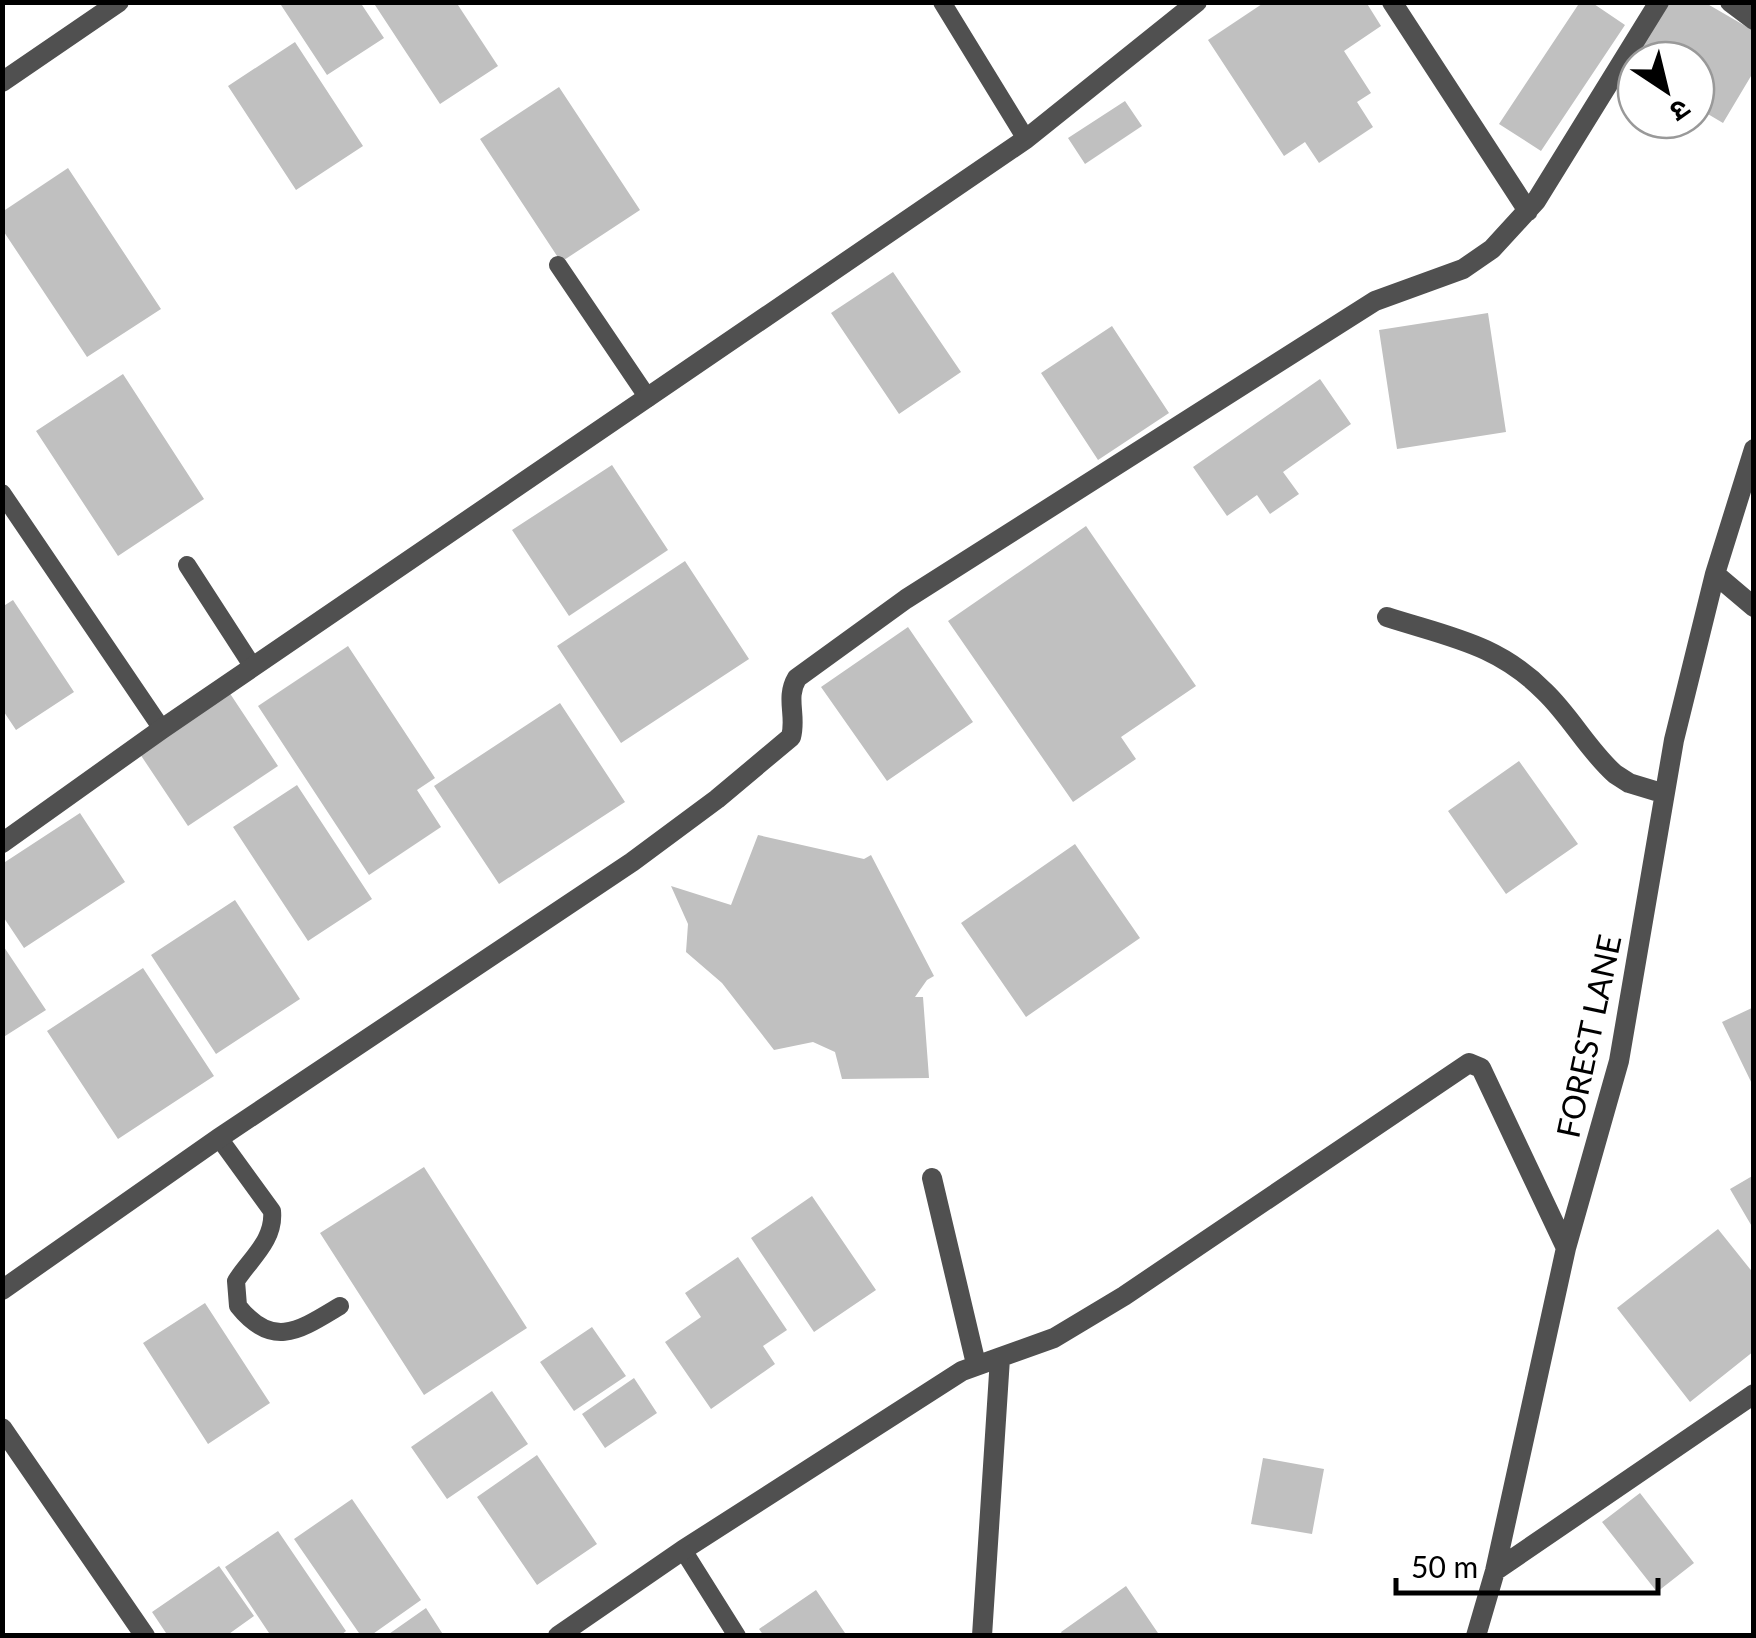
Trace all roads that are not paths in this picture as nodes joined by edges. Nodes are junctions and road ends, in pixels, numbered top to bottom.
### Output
1 (118, 2) edge
2 (942, 2) edge
3 (1196, 2) edge
4 (1392, 2) edge
5 (1659, 2) edge
6 (1730, 2) edge
7 (1754, 20) edge
8 (2, 82) edge
9 (1026, 139) junction
10 (1528, 210) junction
11 (558, 265) dead end
12 (648, 398) junction
13 (1754, 449) edge
14 (2, 494) edge
15 (188, 565) dead end
16 (1715, 574) junction
17 (1754, 607) edge
18 (1388, 617) dead end
19 (253, 668) junction
20 (162, 730) junction
21 (1662, 794) junction
22 (2, 843) edge
23 (220, 1138) junction
24 (932, 1178) dead end
25 (1566, 1248) junction
26 (2, 1290) edge
27 (340, 1306) dead end
28 (1000, 1358) junction
29 (976, 1364) junction
30 (1754, 1394) edge
31 (2, 1428) edge
32 (683, 1550) junction
33 (1495, 1571) junction
34 (145, 1636) edge
35 (558, 1636) edge
36 (737, 1636) edge
37 (982, 1636) edge
38 (1476, 1636) edge

1 - 8 street
2 - 9 lane
3 - 9 street
4 - 10 street
5 - 10 street
6 - 7 street
9 - 12 street
10 - 23 street
11 - 12 lane
12 - 19 street
13 - 16 street, FOREST LANE
14 - 20 lane
15 - 19 lane
16 - 17 street
16 - 21 street, FOREST LANE
18 - 21 street
19 - 20 street
20 - 22 street
21 - 25 street, FOREST LANE
23 - 26 street
23 - 27 lane
24 - 29 street
25 - 28 street
25 - 33 street, FOREST LANE
28 - 29 street
28 - 37 street
29 - 32 street
30 - 33 street
31 - 34 street
32 - 35 street
32 - 36 lane
33 - 38 street, FOREST LANE

